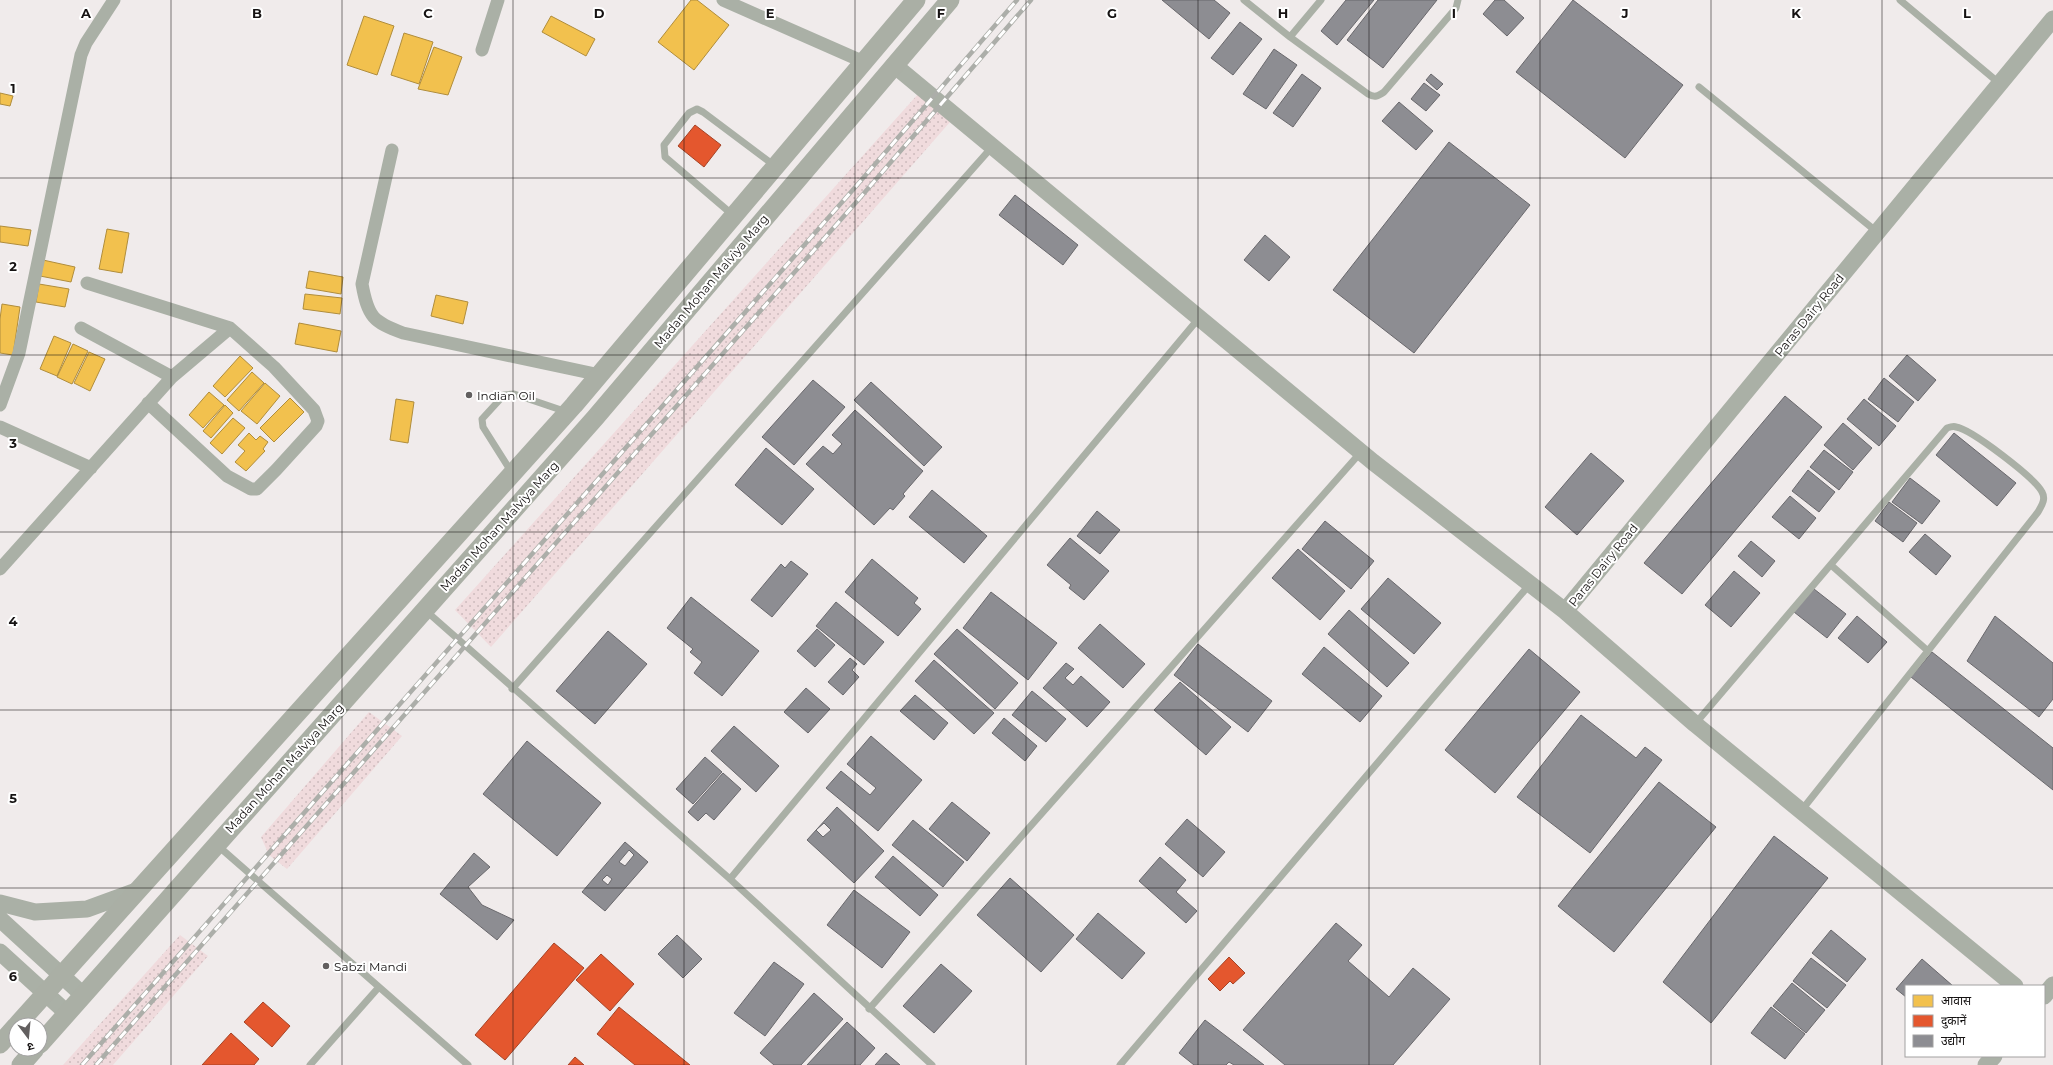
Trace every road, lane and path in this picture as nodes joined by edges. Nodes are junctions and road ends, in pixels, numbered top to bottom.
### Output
1 (114, 0) edge
2 (498, 0) edge
3 (723, 0) edge
4 (916, 0) edge
5 (950, 0) edge
6 (1244, 0) edge
7 (1321, 0) edge
8 (1458, 0) edge
9 (1900, 0) edge
10 (2053, 18) edge
11 (1290, 37) junction
12 (482, 50) dead end
13 (864, 62) junction
14 (894, 65) junction
15 (1999, 83) junction
16 (1699, 87) dead end
17 (992, 146) junction
18 (392, 150) dead end
19 (775, 167) junction
20 (734, 216) junction
21 (1877, 232) junction
22 (86, 283) dead end
23 (1199, 318) junction
24 (81, 328) dead end
25 (230, 328) junction
26 (600, 375) junction
27 (172, 377) junction
28 (148, 403) junction
29 (0, 405) edge
30 (567, 412) junction
31 (0, 427) edge
32 (1361, 452) junction
33 (91, 468) junction
34 (512, 474) junction
35 (1831, 565) junction
36 (0, 569) edge
37 (1530, 584) junction
38 (425, 610) junction
39 (1565, 611) junction
40 (1928, 650) junction
41 (512, 689) junction
42 (1695, 724) junction
43 (1801, 812) junction
44 (217, 844) junction
45 (730, 879) junction
46 (139, 890) junction
47 (0, 903) edge
48 (0, 919) edge
49 (0, 952) edge
50 (61, 976) junction
51 (2014, 985) edge
52 (2053, 985) edge
53 (379, 987) junction
54 (45, 994) junction
55 (83, 995) junction
56 (2045, 995) edge
57 (869, 1009) junction
58 (67, 1013) junction
59 (25, 1017) edge
60 (48, 1035) edge
61 (8, 1036) edge
62 (0, 1044) edge
63 (28, 1057) edge
64 (1993, 1057) edge
65 (21, 1065) edge
66 (310, 1065) edge
67 (468, 1065) edge
68 (932, 1065) edge
69 (1120, 1065) edge
70 (1986, 1065) edge

1 - 29 street
2 - 12 street
3 - 13 street
4 - 13 main road, Madan Mohan Malviya Marg
5 - 14 main road, Madan Mohan Malviya Marg
6 - 11 lane
7 - 11 lane
8 - 11 lane
9 - 15 lane
10 - 15 street, Paras Dairy Road
13 - 19 main road, Madan Mohan Malviya Marg
14 - 17 street
14 - 38 main road, Madan Mohan Malviya Marg
15 - 21 street, Paras Dairy Road
16 - 21 lane
17 - 23 street
17 - 41 lane
18 - 26 street
19 - 20 main road, Madan Mohan Malviya Marg
19 - 20 lane
20 - 26 main road, Madan Mohan Malviya Marg
21 - 39 street, Paras Dairy Road
22 - 25 street
23 - 32 street
23 - 45 lane
24 - 27 street
25 - 27 street
25 - 28 street
26 - 30 main road, Madan Mohan Malviya Marg
27 - 28 street
28 - 33 street
30 - 34 main road, Madan Mohan Malviya Marg
30 - 34 lane
31 - 33 street
32 - 37 street
32 - 57 lane
33 - 36 street
34 - 46 main road, Madan Mohan Malviya Marg
35 - 40 lane
35 - 40 lane
35 - 42 lane
37 - 39 street
37 - 69 lane
38 - 41 lane
38 - 44 main road, Madan Mohan Malviya Marg
39 - 42 street
40 - 43 lane
41 - 45 lane
42 - 43 street
43 - 51 street
44 - 53 lane
44 - 55 main road, Madan Mohan Malviya Marg
45 - 57 lane
46 - 47 street
46 - 50 main road, Madan Mohan Malviya Marg
48 - 50 street
49 - 54 street
50 - 54 main road, Madan Mohan Malviya Marg
50 - 55 street
52 - 56 street
53 - 66 lane
53 - 67 lane
54 - 58 street
54 - 59 main road, Madan Mohan Malviya Marg
55 - 58 main road, Madan Mohan Malviya Marg
57 - 68 lane
58 - 60 main road, Madan Mohan Malviya Marg
61 - 62 main road, Madan Mohan Malviya Marg
63 - 65 main road
64 - 70 street

